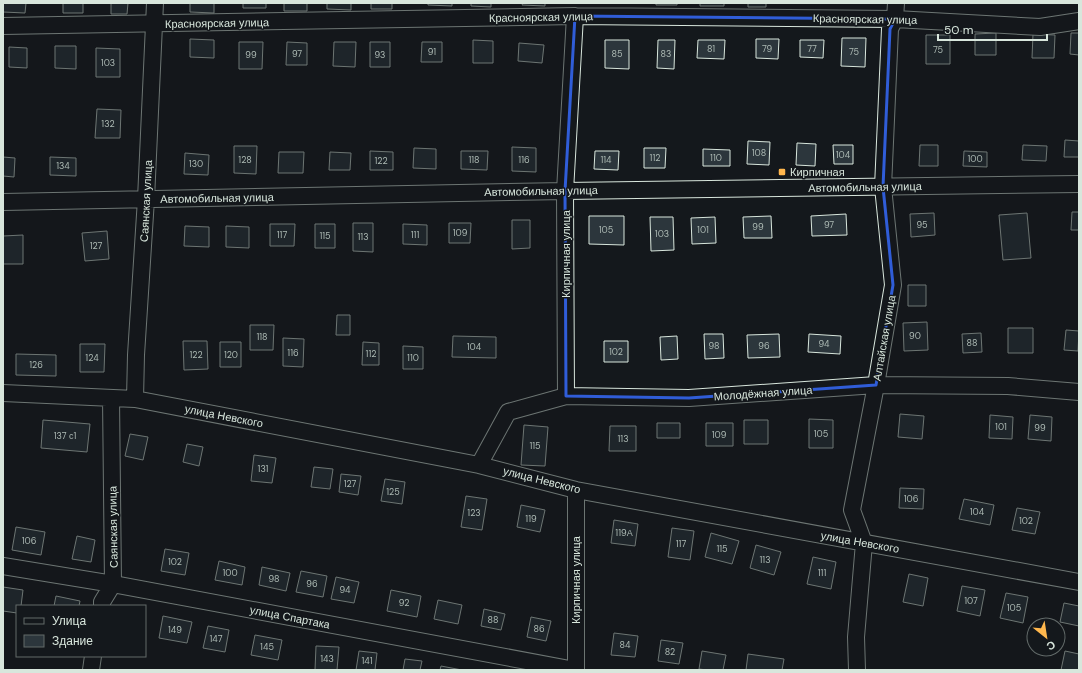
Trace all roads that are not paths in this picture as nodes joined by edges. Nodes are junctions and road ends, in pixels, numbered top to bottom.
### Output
1 (155, 3) edge
2 (896, 3) edge
3 (575, 16) junction
4 (895, 19) junction
5 (1079, 21) edge
6 (154, 24) junction
7 (3, 26) edge
8 (1079, 184) edge
9 (883, 187) junction
10 (565, 191) junction
11 (146, 199) junction
12 (3, 202) edge
13 (876, 385) junction
14 (1079, 392) edge
15 (3, 393) edge
16 (566, 396) junction
17 (111, 398) junction
18 (135, 399) junction
19 (479, 465) junction
20 (576, 490) junction
21 (864, 543) junction
22 (3, 566) edge
23 (1079, 582) edge
24 (113, 584) junction
25 (102, 605) edge
26 (93, 657) edge
27 (91, 670) edge
28 (576, 670) edge
29 (858, 670) edge

1 - 6 street, Саянская улица
2 - 4 street, Алтайская улица
3 - 4 street, Красноярская улица
3 - 6 street, Красноярская улица
3 - 10 street, Кирпичная улица
4 - 5 street, Красноярская улица
4 - 9 street, Алтайская улица
6 - 7 street, Красноярская улица
6 - 11 street, Саянская улица
8 - 9 street, Автомобильная улица
9 - 10 street, Автомобильная улица
9 - 13 street, Алтайская улица
10 - 11 street, Автомобильная улица
10 - 16 street, Кирпичная улица
11 - 12 street, Автомобильная улица
11 - 18 street, Саянская улица
13 - 14 street, Молодёжная улица
13 - 16 street, Молодёжная улица
13 - 21 street, Алтайская улица
15 - 17 street, улица Невского
16 - 19 street, Молодёжная улица
17 - 18 street, улица Невского
17 - 24 street, Саянская улица
18 - 19 street, улица Невского
19 - 20 street, улица Невского
20 - 21 street, улица Невского
20 - 28 street, Кирпичная улица
21 - 23 street, улица Невского
21 - 29 street, Алтайская улица
22 - 24 street, улица Спартака
24 - 25 street, Саянская улица
24 - 28 street, улица Спартака
26 - 27 street

